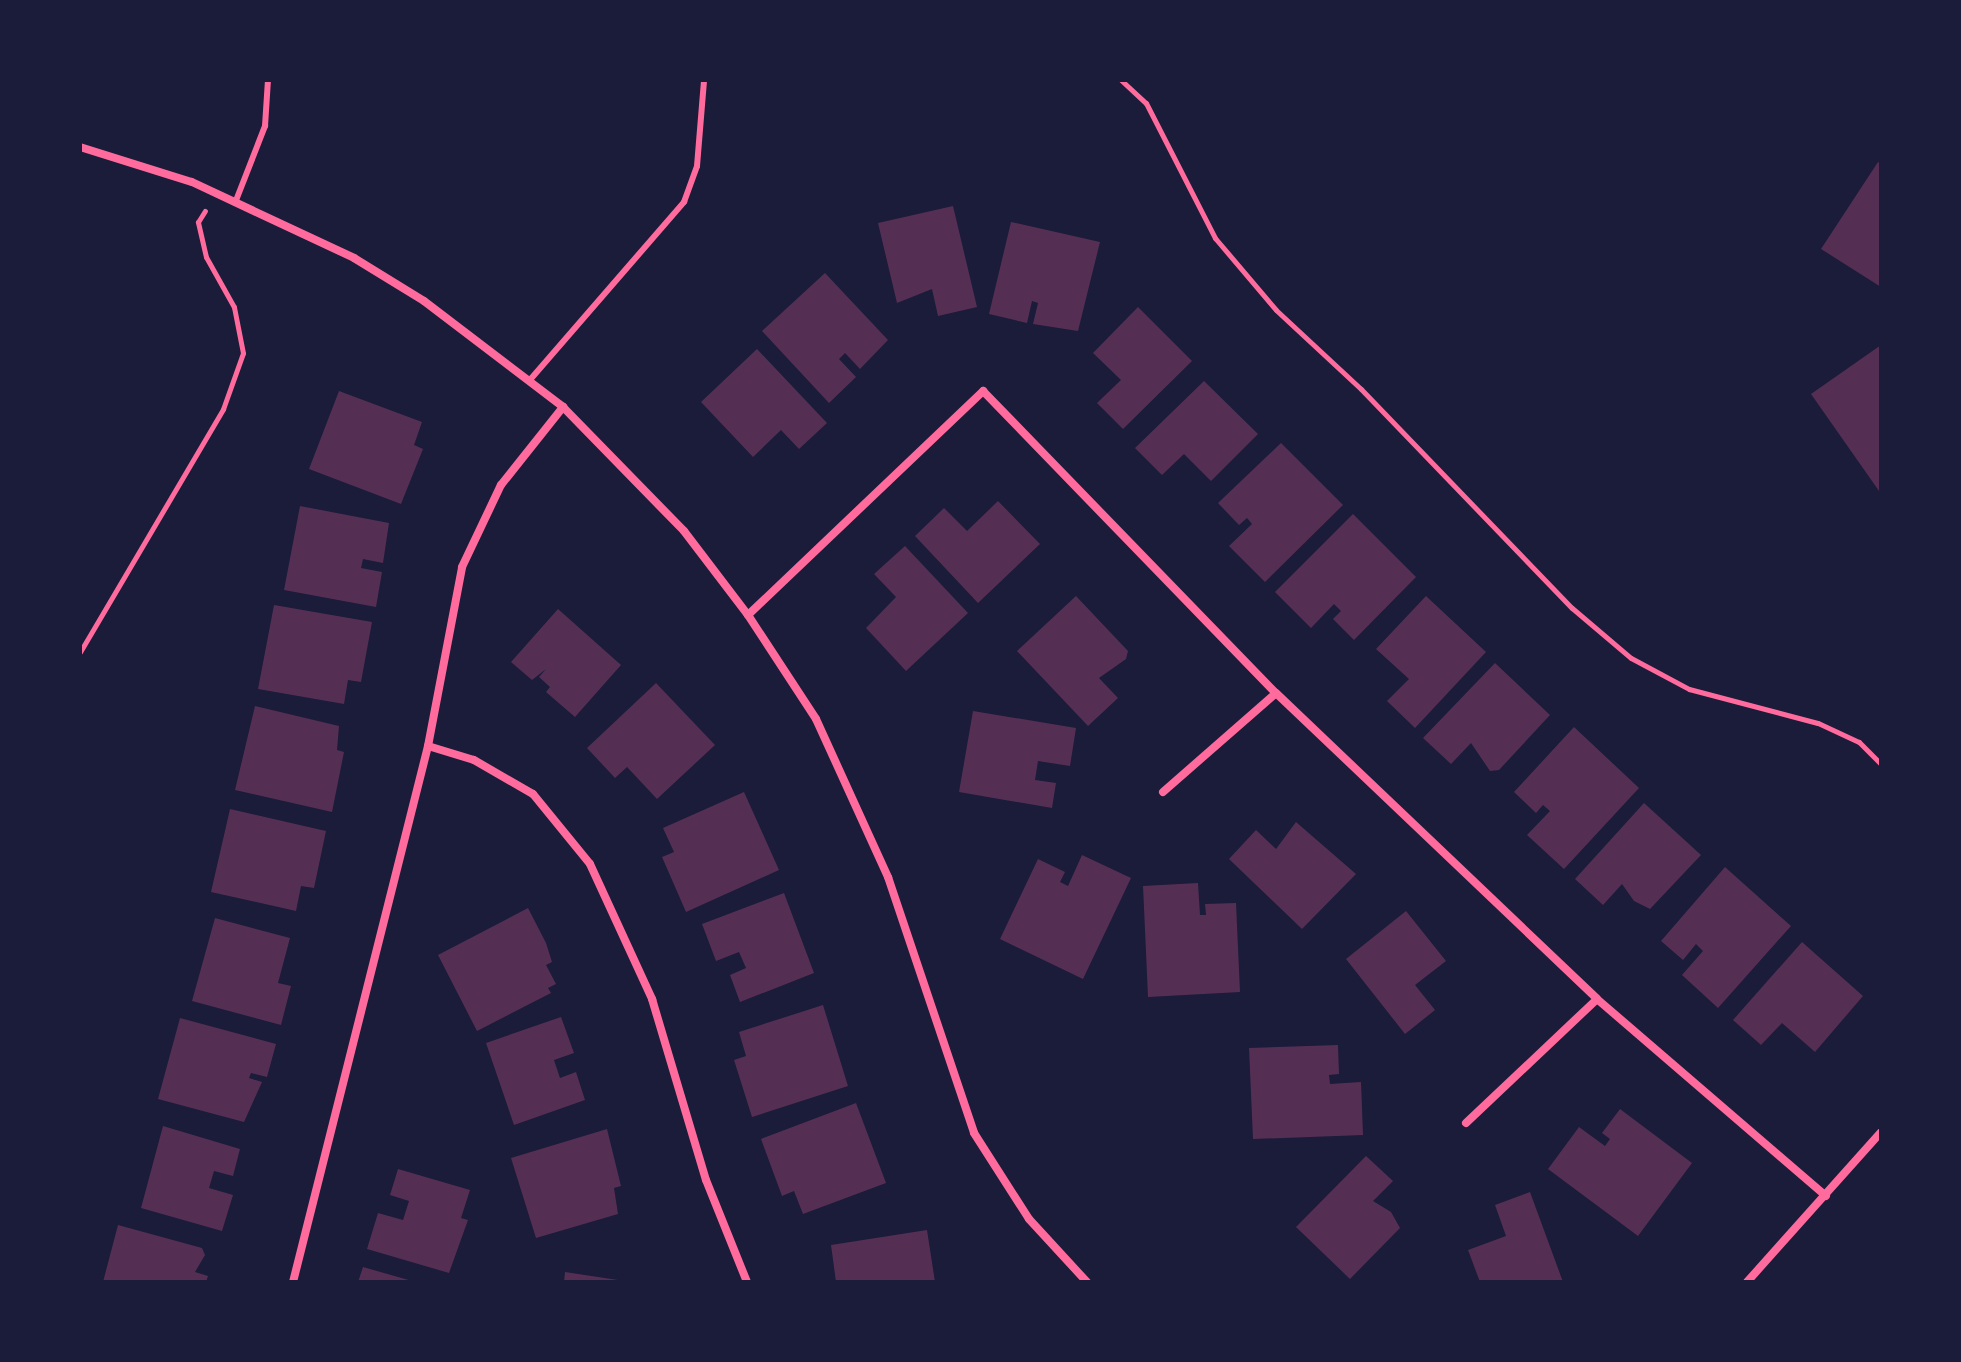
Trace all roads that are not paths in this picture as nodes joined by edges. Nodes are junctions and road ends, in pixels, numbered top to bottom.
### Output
1 (268, 80) edge
2 (704, 80) edge
3 (80, 147) edge
4 (235, 203) junction
5 (529, 381) junction
6 (563, 407) junction
7 (748, 615) junction
8 (1276, 693) junction
9 (428, 746) junction
10 (1163, 792) dead end
11 (1597, 999) junction
12 (1466, 1123) dead end
13 (1881, 1132) edge
14 (1826, 1196) junction
15 (1073, 1278) edge
16 (293, 1282) edge
17 (747, 1282) edge
18 (1087, 1282) edge
19 (1747, 1282) edge

1 - 4 lane
2 - 5 lane
3 - 4 street
4 - 5 street
5 - 6 street
6 - 7 street
6 - 9 street
7 - 8 street
7 - 15 street
8 - 10 street
8 - 11 street
9 - 16 street
9 - 17 street
11 - 12 street
11 - 14 street
13 - 14 street
14 - 19 street
15 - 18 street

